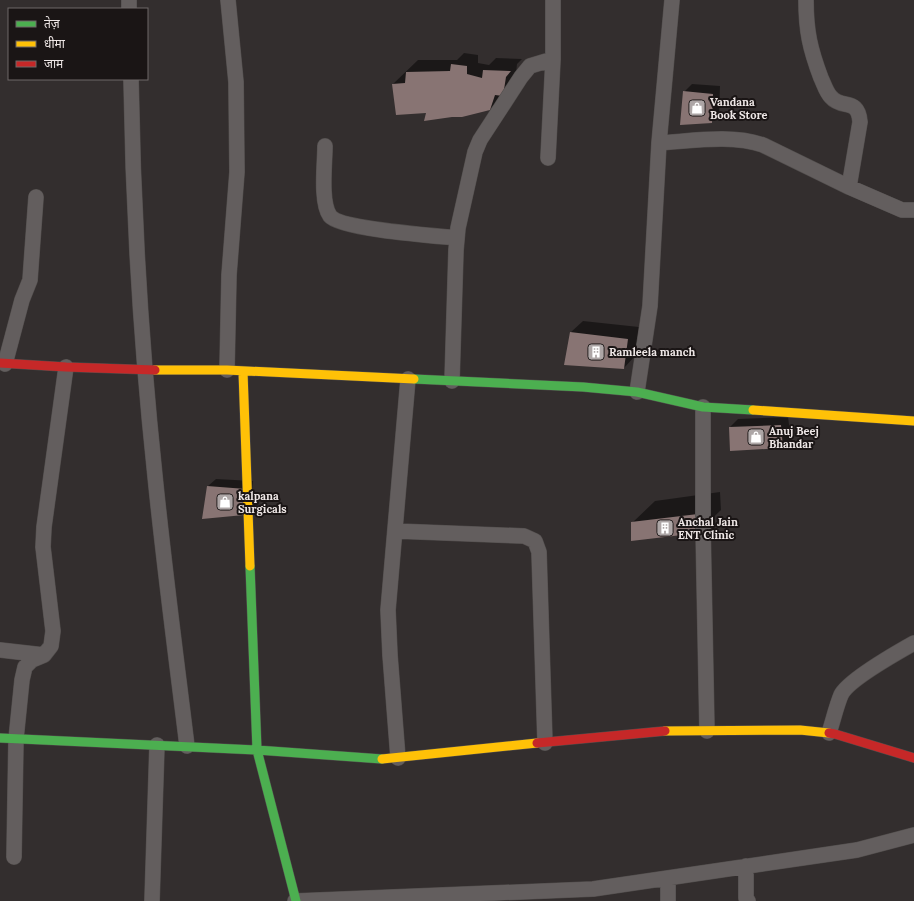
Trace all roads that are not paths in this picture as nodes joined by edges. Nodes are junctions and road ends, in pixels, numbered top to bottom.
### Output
1 (228, 0) edge
2 (553, 0) edge
3 (672, 0) edge
4 (806, 0) edge
5 (553, 59) junction
6 (131, 80) edge
7 (659, 143) junction
8 (325, 146) dead end
9 (548, 158) dead end
10 (849, 187) junction
11 (36, 197) dead end
12 (914, 210) edge
13 (457, 238) junction
14 (3, 363) edge
15 (66, 367) junction
16 (145, 370) junction
17 (227, 370) junction
18 (243, 372) junction
19 (408, 379) junction
20 (452, 381) junction
21 (637, 392) junction
22 (703, 407) junction
23 (914, 421) edge
24 (395, 531) junction
25 (914, 643) edge
26 (0, 650) edge
27 (44, 655) junction
28 (707, 730) junction
29 (829, 733) junction
30 (0, 738) edge
31 (16, 739) junction
32 (545, 743) junction
33 (157, 745) junction
34 (187, 746) junction
35 (257, 750) junction
36 (398, 758) junction
37 (914, 758) edge
38 (914, 835) edge
39 (14, 857) dead end
40 (746, 866) junction
41 (668, 878) junction
42 (152, 901) edge
43 (295, 901) edge
44 (668, 901) edge
45 (748, 901) edge

1 - 17 street
2 - 5 street
3 - 7 street
4 - 10 street
5 - 9 street
5 - 13 street
6 - 16 street
7 - 10 street
7 - 21 street
8 - 13 street
10 - 12 street
11 - 14 street
13 - 20 street
14 - 15 street
15 - 16 street
15 - 27 street
16 - 17 street
16 - 34 street
17 - 18 street
18 - 19 street
18 - 35 street
19 - 20 street
19 - 24 street
20 - 21 street
21 - 22 street
22 - 23 street
22 - 28 street
24 - 32 street
24 - 36 street
25 - 29 street
26 - 27 street
27 - 31 street
28 - 29 street
28 - 32 street
29 - 37 street
30 - 31 street
31 - 33 street
31 - 39 street
32 - 36 street
33 - 34 street
33 - 42 street
34 - 35 street
35 - 36 street
35 - 43 street
38 - 40 street
40 - 41 street
40 - 45 street
41 - 43 street
41 - 44 street

